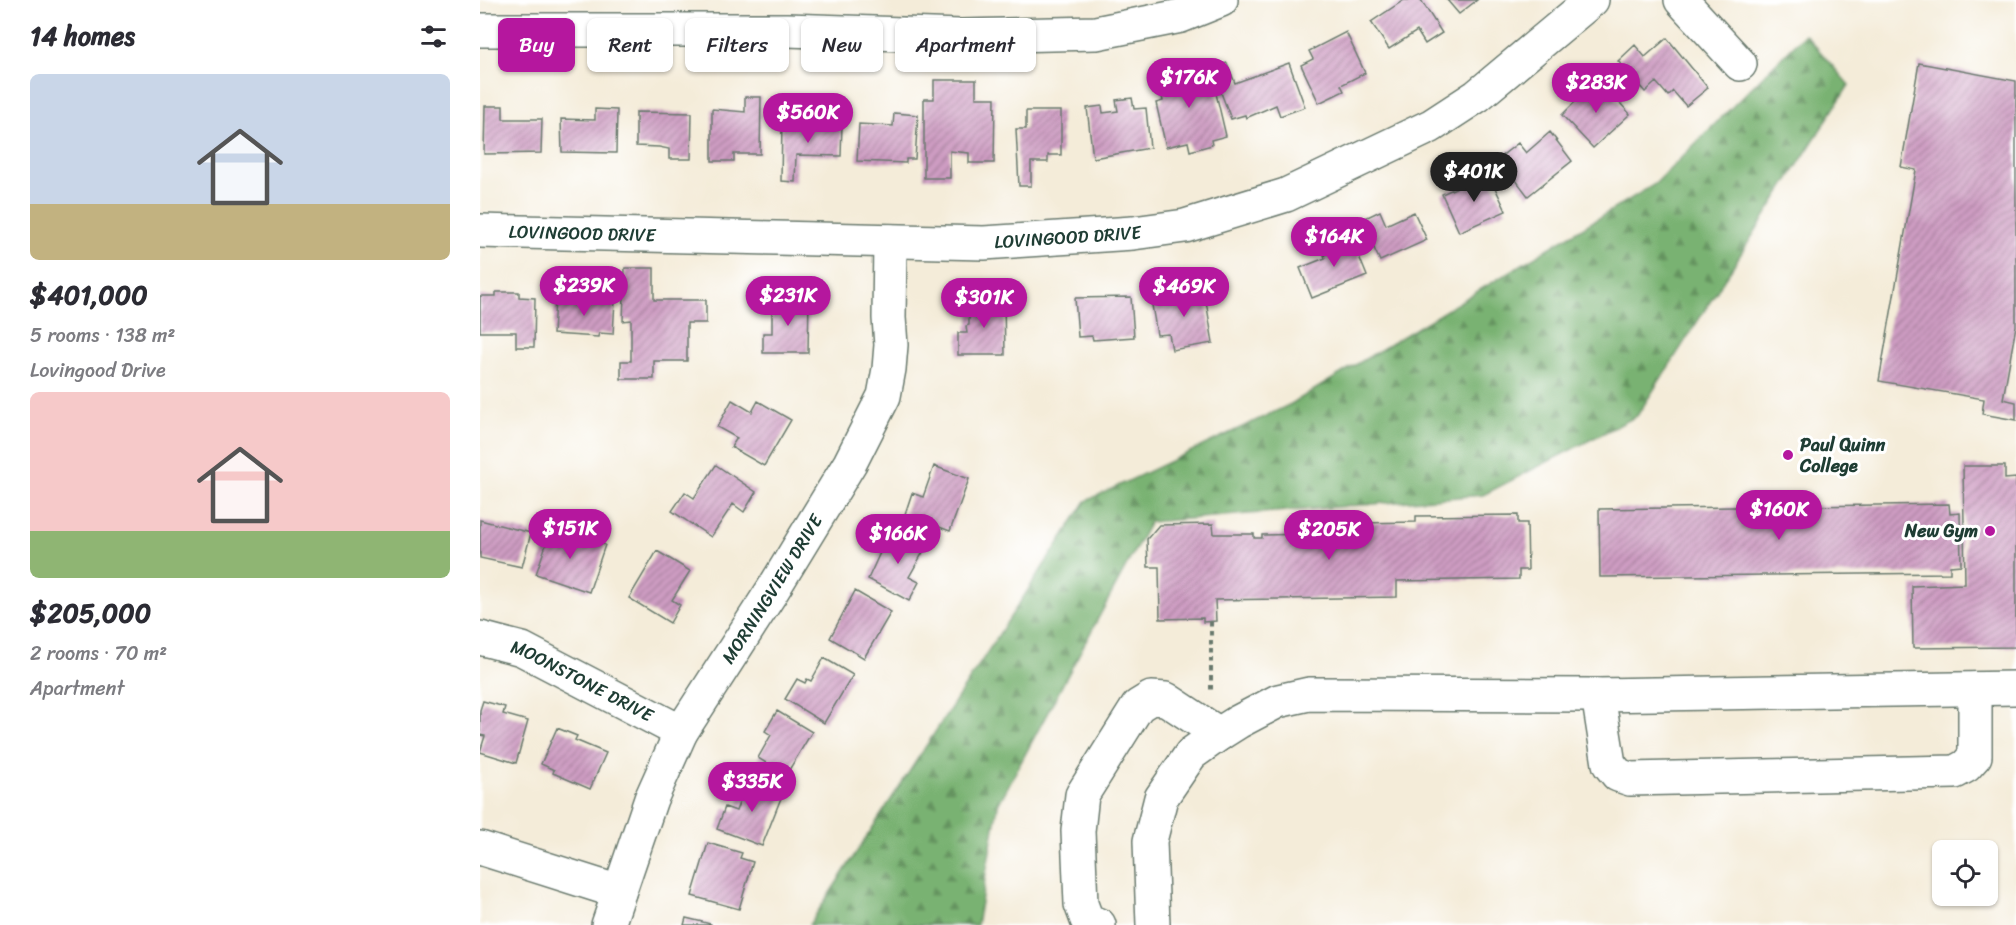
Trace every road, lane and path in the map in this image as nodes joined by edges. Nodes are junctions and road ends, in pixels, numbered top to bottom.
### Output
1 (1221, 0) edge
2 (1592, 0) edge
3 (1681, 0) edge
4 (480, 30) edge
5 (1740, 64) dead end
6 (480, 231) edge
7 (890, 241) junction
8 (1211, 622) dead end
9 (480, 638) edge
10 (2016, 688) edge
11 (1975, 689) junction
12 (1598, 695) junction
13 (1210, 701) dead end
14 (681, 732) junction
15 (1220, 734) junction
16 (480, 848) edge
17 (619, 892) junction
18 (608, 925) edge
19 (1099, 925) edge
20 (1148, 925) edge
21 (1153, 925) edge

1 - 4 street
2 - 7 street, LOVINGOOD DRIVE
3 - 5 street
6 - 7 street, LOVINGOOD DRIVE
7 - 14 street, MORNINGVIEW DRIVE
8 - 13 path
9 - 14 street, MOONSTONE DRIVE
10 - 11 street
11 - 12 street
11 - 12 street
12 - 15 street
14 - 17 street, MORNINGVIEW DRIVE
15 - 19 street
15 - 21 street
16 - 17 street
17 - 18 street, MORNINGVIEW DRIVE
20 - 21 street

